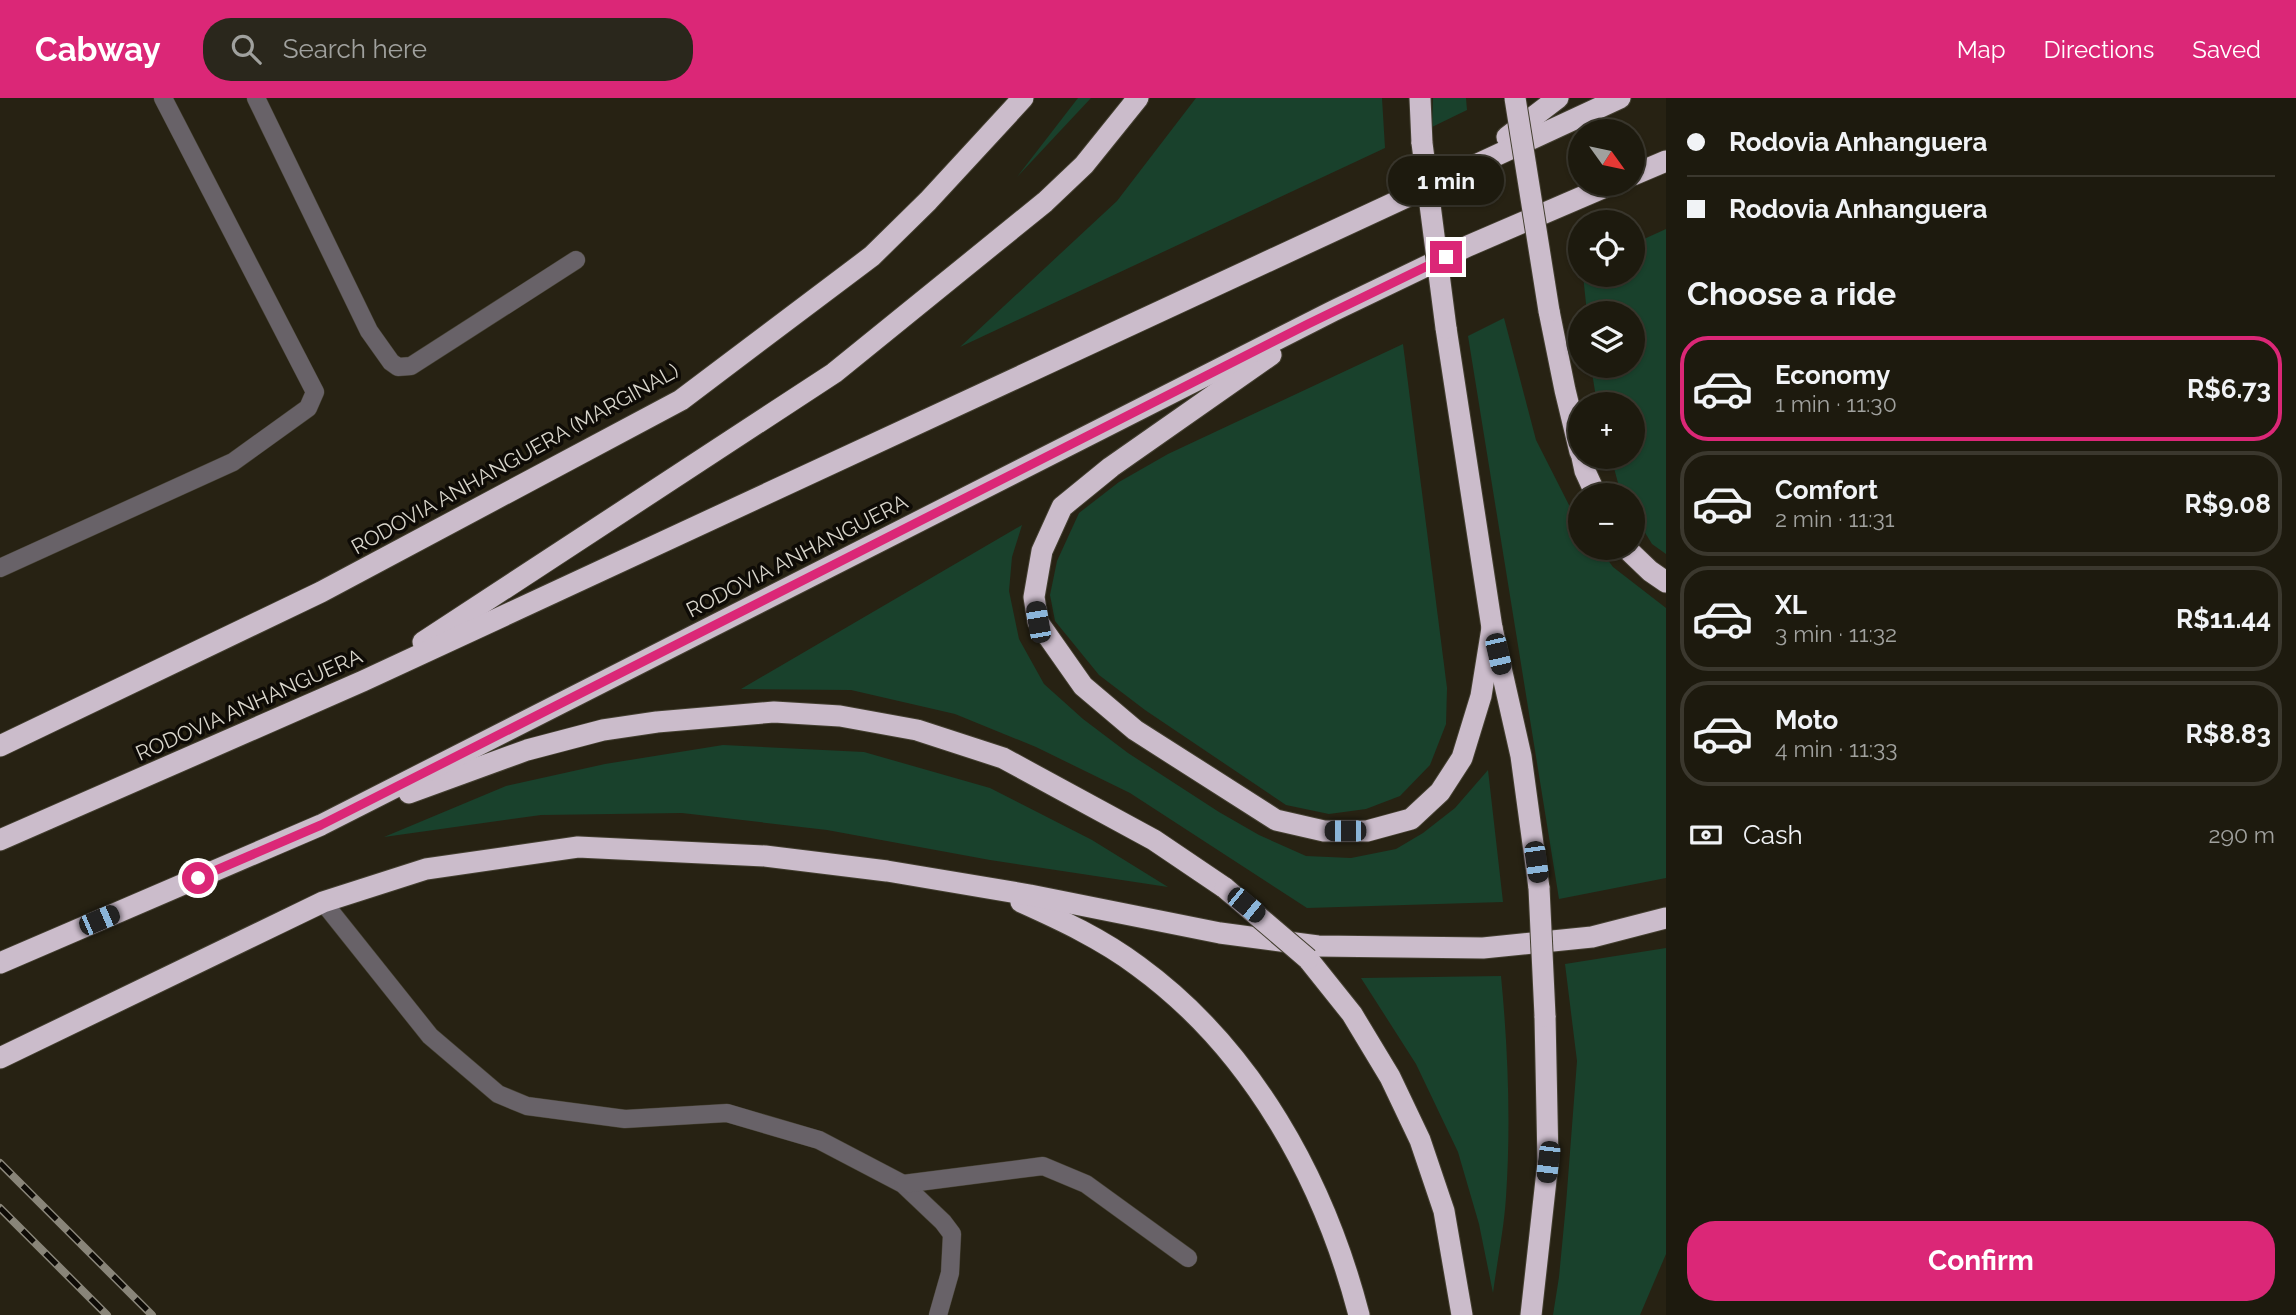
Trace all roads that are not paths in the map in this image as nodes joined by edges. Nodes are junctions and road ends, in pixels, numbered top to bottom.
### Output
1 (163, 98) edge
2 (256, 98) edge
3 (1023, 98) edge
4 (1138, 98) edge
5 (1420, 98) edge
6 (1515, 98) edge
7 (1558, 98) edge
8 (1620, 98) edge
9 (1666, 161) edge
10 (1645, 170) edge
11 (1464, 171) junction
12 (1584, 196) edge
13 (576, 260) dead end
14 (1333, 312) junction
15 (1568, 402) edge
16 (1639, 560) edge
17 (0, 568) edge
18 (1666, 582) edge
19 (1492, 628) junction
20 (363, 681) junction
21 (0, 746) edge
22 (321, 825) junction
23 (0, 840) edge
24 (990, 889) junction
25 (323, 902) junction
26 (1666, 918) edge
27 (0, 963) edge
28 (0, 1058) edge
29 (903, 1184) junction
30 (1188, 1258) dead end
31 (938, 1315) edge
32 (1359, 1315) edge
33 (1462, 1315) edge
34 (1531, 1315) edge

1 - 17 street
2 - 13 street
3 - 21 highway, RODOVIA ANHANGUERA (MARGINAL)
4 - 20 highway
5 - 19 highway, bridge
6 - 15 highway, bridge
7 - 11 highway
8 - 11 highway, RODOVIA ANHANGUERA
9 - 10 highway
11 - 20 highway, RODOVIA ANHANGUERA
12 - 14 highway, RODOVIA ANHANGUERA
14 - 19 highway
14 - 22 highway, RODOVIA ANHANGUERA
16 - 18 highway
19 - 34 highway, bridge
20 - 23 highway, RODOVIA ANHANGUERA
22 - 27 highway, RODOVIA ANHANGUERA
22 - 33 highway, bridge
24 - 25 highway
24 - 26 highway
24 - 32 highway
25 - 28 highway
25 - 29 street
29 - 30 street
29 - 31 street

